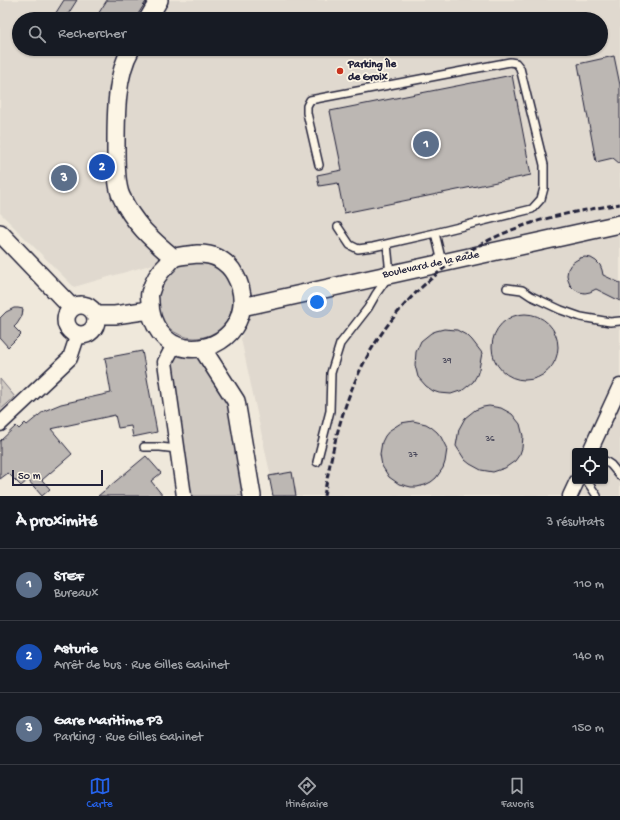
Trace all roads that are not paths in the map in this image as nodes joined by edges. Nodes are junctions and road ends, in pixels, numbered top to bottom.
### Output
1 (159, 0) edge
2 (152, 12) edge
3 (128, 56) edge
4 (319, 165) dead end
5 (620, 224) edge
6 (338, 227) dead end
7 (0, 233) edge
8 (435, 233) junction
9 (387, 244) junction
10 (174, 258) junction
11 (442, 263) junction
12 (390, 274) junction
13 (507, 288) dead end
14 (242, 307) junction
15 (72, 308) junction
16 (150, 310) junction
17 (95, 315) junction
18 (620, 321) edge
19 (78, 334) junction
20 (174, 345) junction
21 (202, 348) junction
22 (620, 386) edge
23 (0, 424) edge
24 (144, 447) dead end
25 (591, 448) edge
26 (178, 449) junction
27 (317, 462) dead end
28 (608, 463) edge
29 (620, 476) edge
30 (576, 484) edge
31 (589, 484) edge
32 (184, 496) edge
33 (252, 496) edge
34 (570, 496) edge
35 (597, 496) edge

1 - 2 street
3 - 10 street
4 - 8 lane
5 - 11 street, Boulevard de la Rade
6 - 9 lane
7 - 15 street
8 - 9 lane
8 - 11 lane
9 - 12 lane
10 - 14 street
10 - 16 street
11 - 12 street, Boulevard de la Rade
12 - 14 street, Boulevard de la Rade
12 - 27 lane
13 - 18 lane
14 - 21 street
15 - 17 street
15 - 19 street
16 - 17 street
16 - 20 street
17 - 19 street
19 - 23 street
20 - 21 street
20 - 26 street
21 - 33 street
22 - 25 street
24 - 26 lane
26 - 32 street
28 - 29 lane
30 - 34 street
31 - 35 lane

